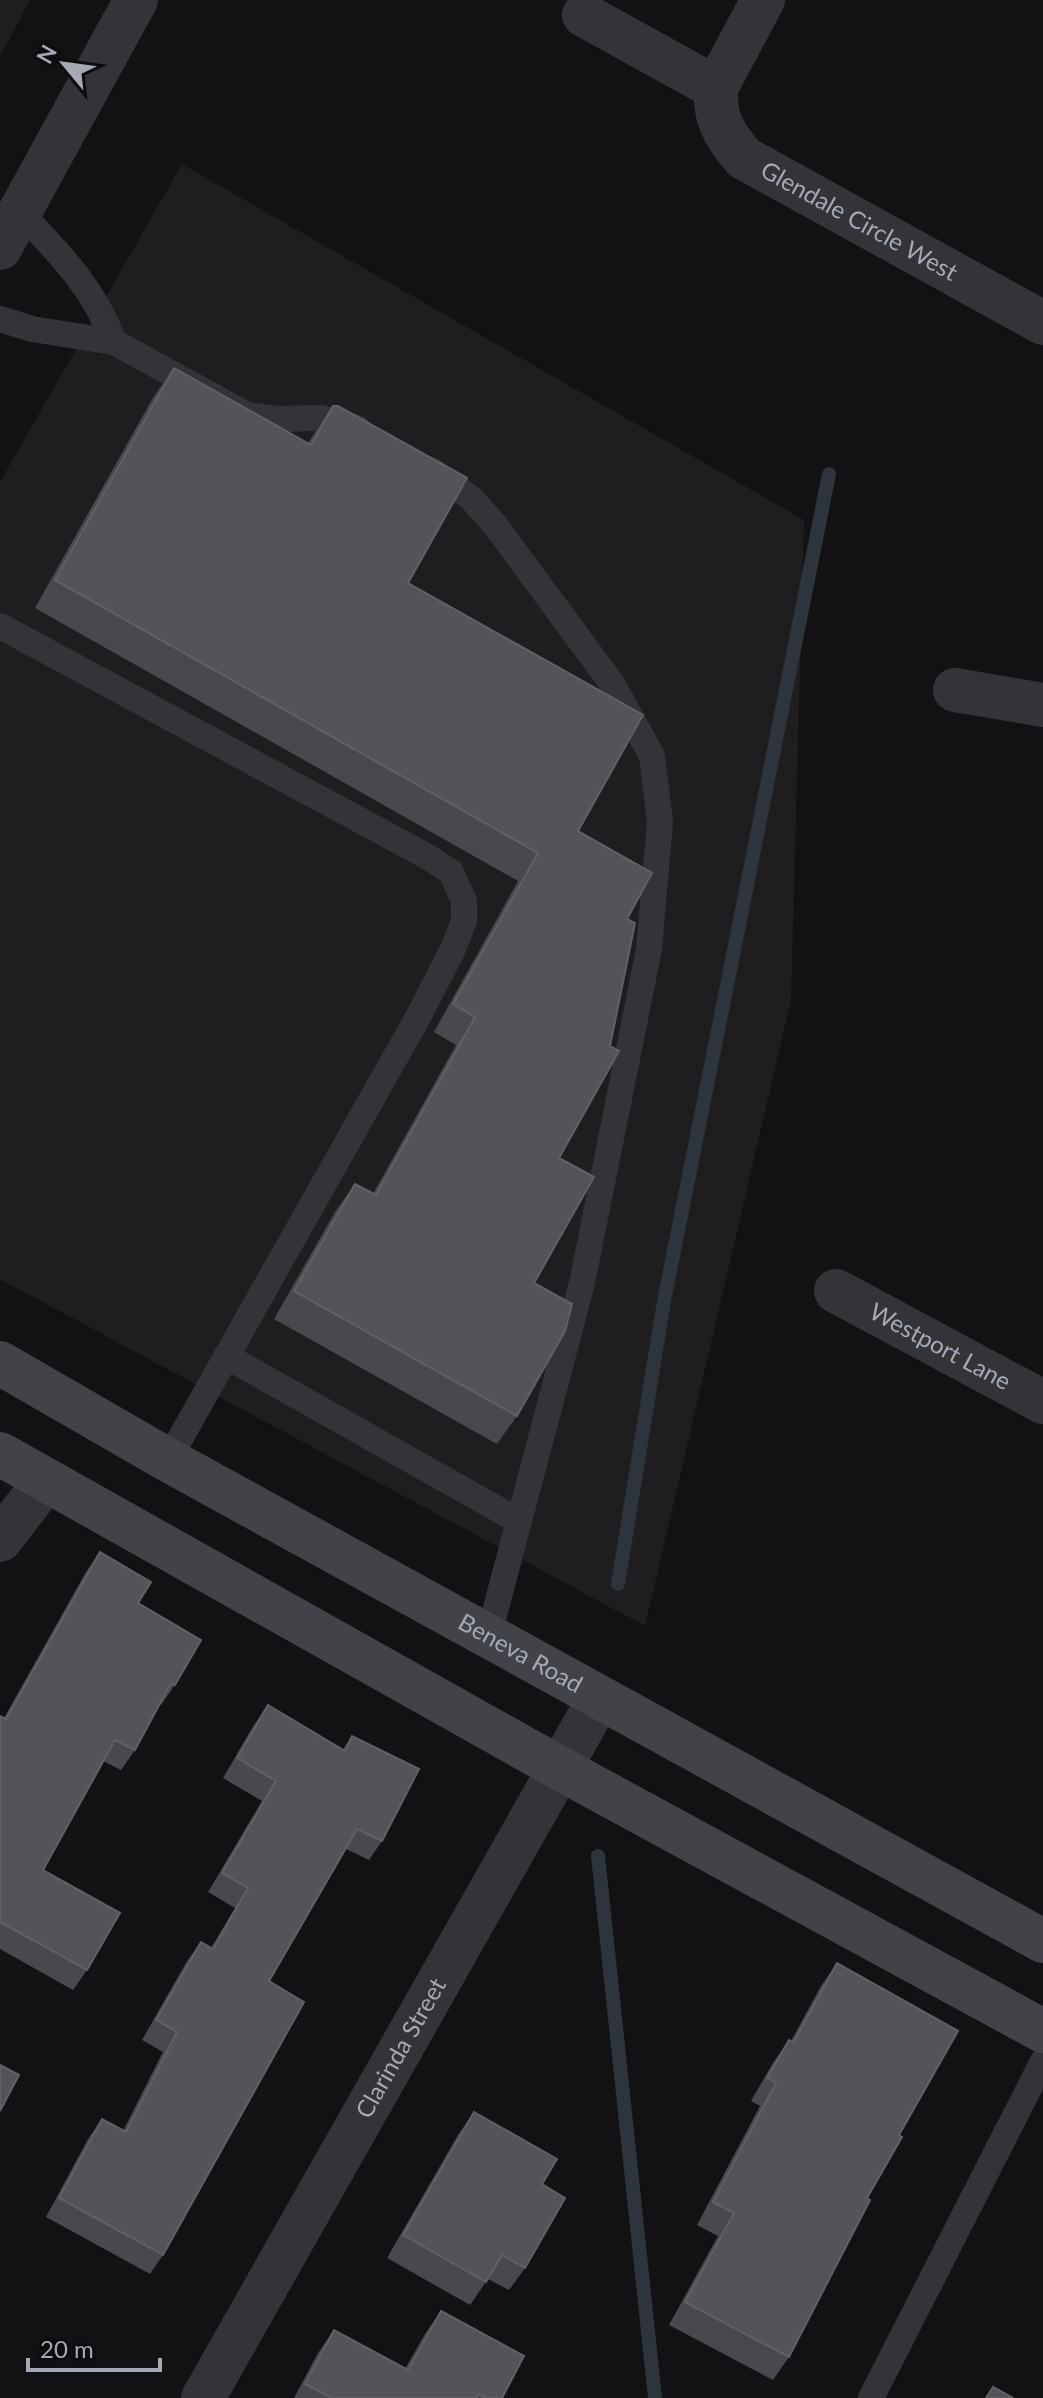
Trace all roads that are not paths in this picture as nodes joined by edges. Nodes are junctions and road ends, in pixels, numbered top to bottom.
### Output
1 (136, 0) edge
2 (763, 0) edge
3 (584, 15) dead end
4 (716, 88) junction
5 (10, 230) edge
6 (0, 319) edge
7 (1043, 323) edge
8 (114, 342) junction
9 (384, 443) edge
10 (407, 456) edge
11 (0, 626) edge
12 (955, 690) dead end
13 (1043, 705) edge
14 (836, 1291) dead end
15 (226, 1356) junction
16 (0, 1363) edge
17 (1043, 1402) edge
18 (0, 1454) edge
19 (168, 1460) junction
20 (45, 1482) junction
21 (517, 1520) junction
22 (0, 1540) edge
23 (488, 1638) junction
24 (599, 1699) junction
25 (561, 1769) junction
26 (1043, 1941) edge
27 (1043, 2031) edge
28 (1043, 2061) edge
29 (203, 2398) edge
30 (871, 2398) edge

1 - 5 street
2 - 4 street
3 - 4 street
4 - 7 street, Glendale Circle West
5 - 8 lane
6 - 8 lane
8 - 9 lane
10 - 21 lane
11 - 15 lane
12 - 13 street
14 - 17 street, Westport Lane
15 - 19 lane
15 - 21 lane
16 - 19 main road, Beneva Road
18 - 20 main road
19 - 23 main road, Beneva Road
20 - 22 street
20 - 25 main road
21 - 23 lane
23 - 24 main road, Beneva Road
24 - 25 street, Clarinda Street
24 - 26 main road, Beneva Road
25 - 27 main road
25 - 29 street, Clarinda Street
28 - 30 lane

